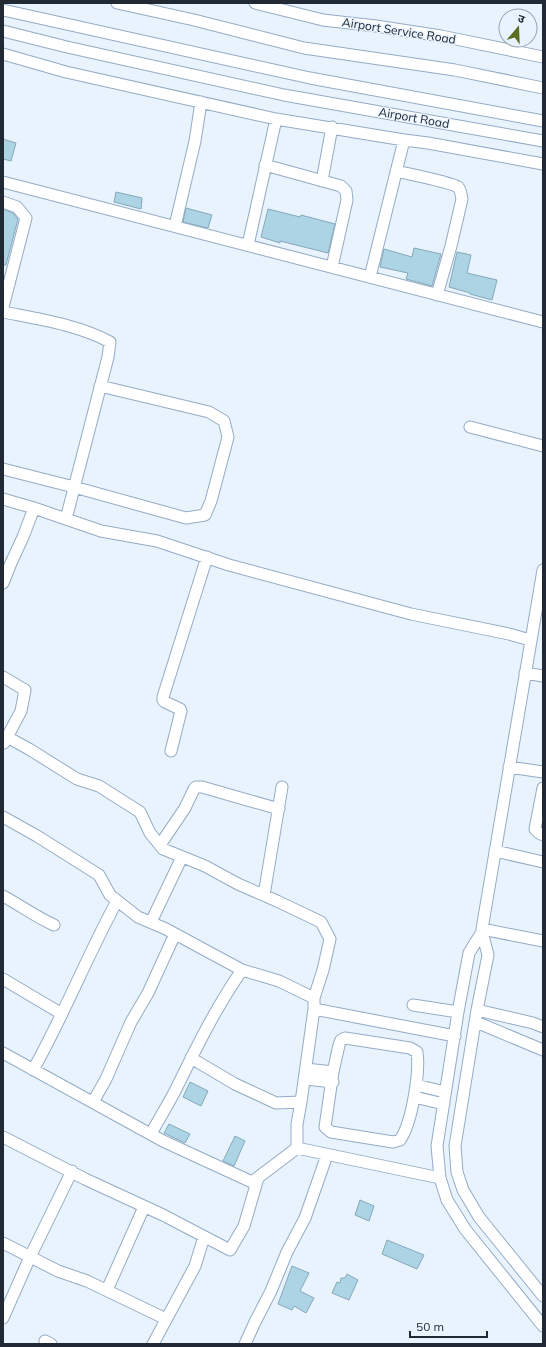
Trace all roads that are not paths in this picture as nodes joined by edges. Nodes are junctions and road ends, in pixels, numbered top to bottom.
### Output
1 (117, 3) edge
2 (255, 3) edge
3 (3, 10) edge
4 (3, 31) edge
5 (3, 54) edge
6 (543, 57) edge
7 (543, 88) edge
8 (201, 102) junction
9 (276, 119) junction
10 (543, 121) edge
11 (332, 127) junction
12 (404, 140) junction
13 (543, 141) edge
14 (543, 164) edge
15 (265, 166) junction
16 (396, 171) junction
17 (322, 181) junction
18 (3, 182) edge
19 (3, 202) edge
20 (175, 226) junction
21 (248, 245) junction
22 (332, 267) junction
23 (370, 277) junction
24 (437, 295) junction
25 (3, 307) edge
26 (3, 312) edge
27 (543, 322) edge
28 (100, 386) junction
29 (470, 427) dead end
30 (543, 446) edge
31 (3, 469) edge
32 (74, 487) junction
33 (3, 499) edge
34 (34, 508) junction
35 (66, 519) junction
36 (207, 557) junction
37 (543, 570) edge
38 (5, 571) edge
39 (3, 584) edge
40 (530, 640) junction
41 (525, 673) junction
42 (543, 676) edge
43 (3, 677) edge
44 (5, 741) edge
45 (172, 752) dead end
46 (509, 766) junction
47 (543, 772) edge
48 (282, 787) dead end
49 (543, 788) edge
50 (278, 809) junction
51 (3, 817) edge
52 (543, 835) edge
53 (160, 845) junction
54 (495, 852) junction
55 (182, 857) junction
56 (543, 862) edge
57 (264, 895) junction
58 (3, 896) edge
59 (117, 901) junction
60 (151, 922) junction
61 (54, 925) dead end
62 (482, 931) junction
63 (176, 934) junction
64 (543, 941) edge
65 (242, 970) junction
66 (3, 979) edge
67 (314, 1004) junction
68 (413, 1004) dead end
69 (477, 1010) junction
70 (458, 1012) junction
71 (62, 1014) junction
72 (476, 1022) junction
73 (543, 1028) edge
74 (455, 1036) junction
75 (543, 1050) edge
76 (3, 1053) edge
77 (191, 1058) junction
78 (33, 1070) junction
79 (305, 1074) junction
80 (333, 1077) junction
81 (416, 1085) junction
82 (445, 1092) junction
83 (414, 1097) junction
84 (93, 1102) junction
85 (301, 1102) junction
86 (444, 1104) junction
87 (151, 1134) junction
88 (3, 1137) edge
89 (297, 1148) junction
90 (327, 1154) junction
91 (72, 1171) junction
92 (258, 1178) junction
93 (440, 1178) junction
94 (144, 1207) junction
95 (204, 1237) junction
96 (3, 1243) edge
97 (30, 1257) junction
98 (107, 1290) junction
99 (543, 1296) edge
100 (3, 1318) edge
101 (166, 1319) junction
102 (543, 1326) edge
103 (153, 1344) edge
104 (245, 1344) edge

1 - 7 street
2 - 6 street, Airport Service Road
3 - 10 street
4 - 13 street, Airport Road
5 - 8 street
8 - 9 street
8 - 20 street
9 - 11 street
9 - 15 street
11 - 12 street
11 - 17 street
12 - 14 street
12 - 16 street
15 - 17 street
15 - 21 street
16 - 23 street
16 - 24 street
17 - 22 street
18 - 20 street
19 - 25 street
20 - 21 street
21 - 22 street
22 - 23 street
23 - 24 street
24 - 27 street
26 - 28 street
28 - 32 street
28 - 32 street
29 - 30 street
31 - 32 street
32 - 35 street
33 - 34 street
34 - 35 street
34 - 38 street
35 - 36 street
36 - 40 street
36 - 45 street
37 - 40 street
38 - 39 street
40 - 41 street
41 - 42 street
41 - 46 street
43 - 44 street
44 - 53 street
46 - 47 street
46 - 54 street
48 - 50 street
49 - 52 street
50 - 53 street
50 - 57 street
51 - 59 street
53 - 55 street
54 - 56 street
54 - 62 street
55 - 57 street
55 - 60 street
57 - 67 street
58 - 61 street
59 - 60 street
59 - 71 street
60 - 63 street
62 - 64 street
62 - 69 street
62 - 70 street
63 - 65 street
63 - 84 street
65 - 67 street
65 - 77 street
66 - 71 street
67 - 74 street
67 - 79 street
68 - 70 street
69 - 72 street
69 - 73 street
70 - 74 street
71 - 78 street
72 - 75 street
72 - 99 street
74 - 82 street
76 - 78 street
77 - 85 street
77 - 87 street
78 - 84 street
79 - 80 street
79 - 85 street
80 - 81 street
80 - 83 street
81 - 82 street
81 - 83 street
82 - 86 street
83 - 86 street
84 - 87 street
85 - 89 street
86 - 93 street
87 - 92 street
88 - 91 street
89 - 90 street
89 - 92 street
90 - 93 street
90 - 104 street
91 - 94 street
91 - 97 street
92 - 95 street
93 - 102 street
94 - 95 street
94 - 98 street
95 - 101 street
96 - 97 street
97 - 98 street
97 - 100 street
98 - 101 street
101 - 103 street

